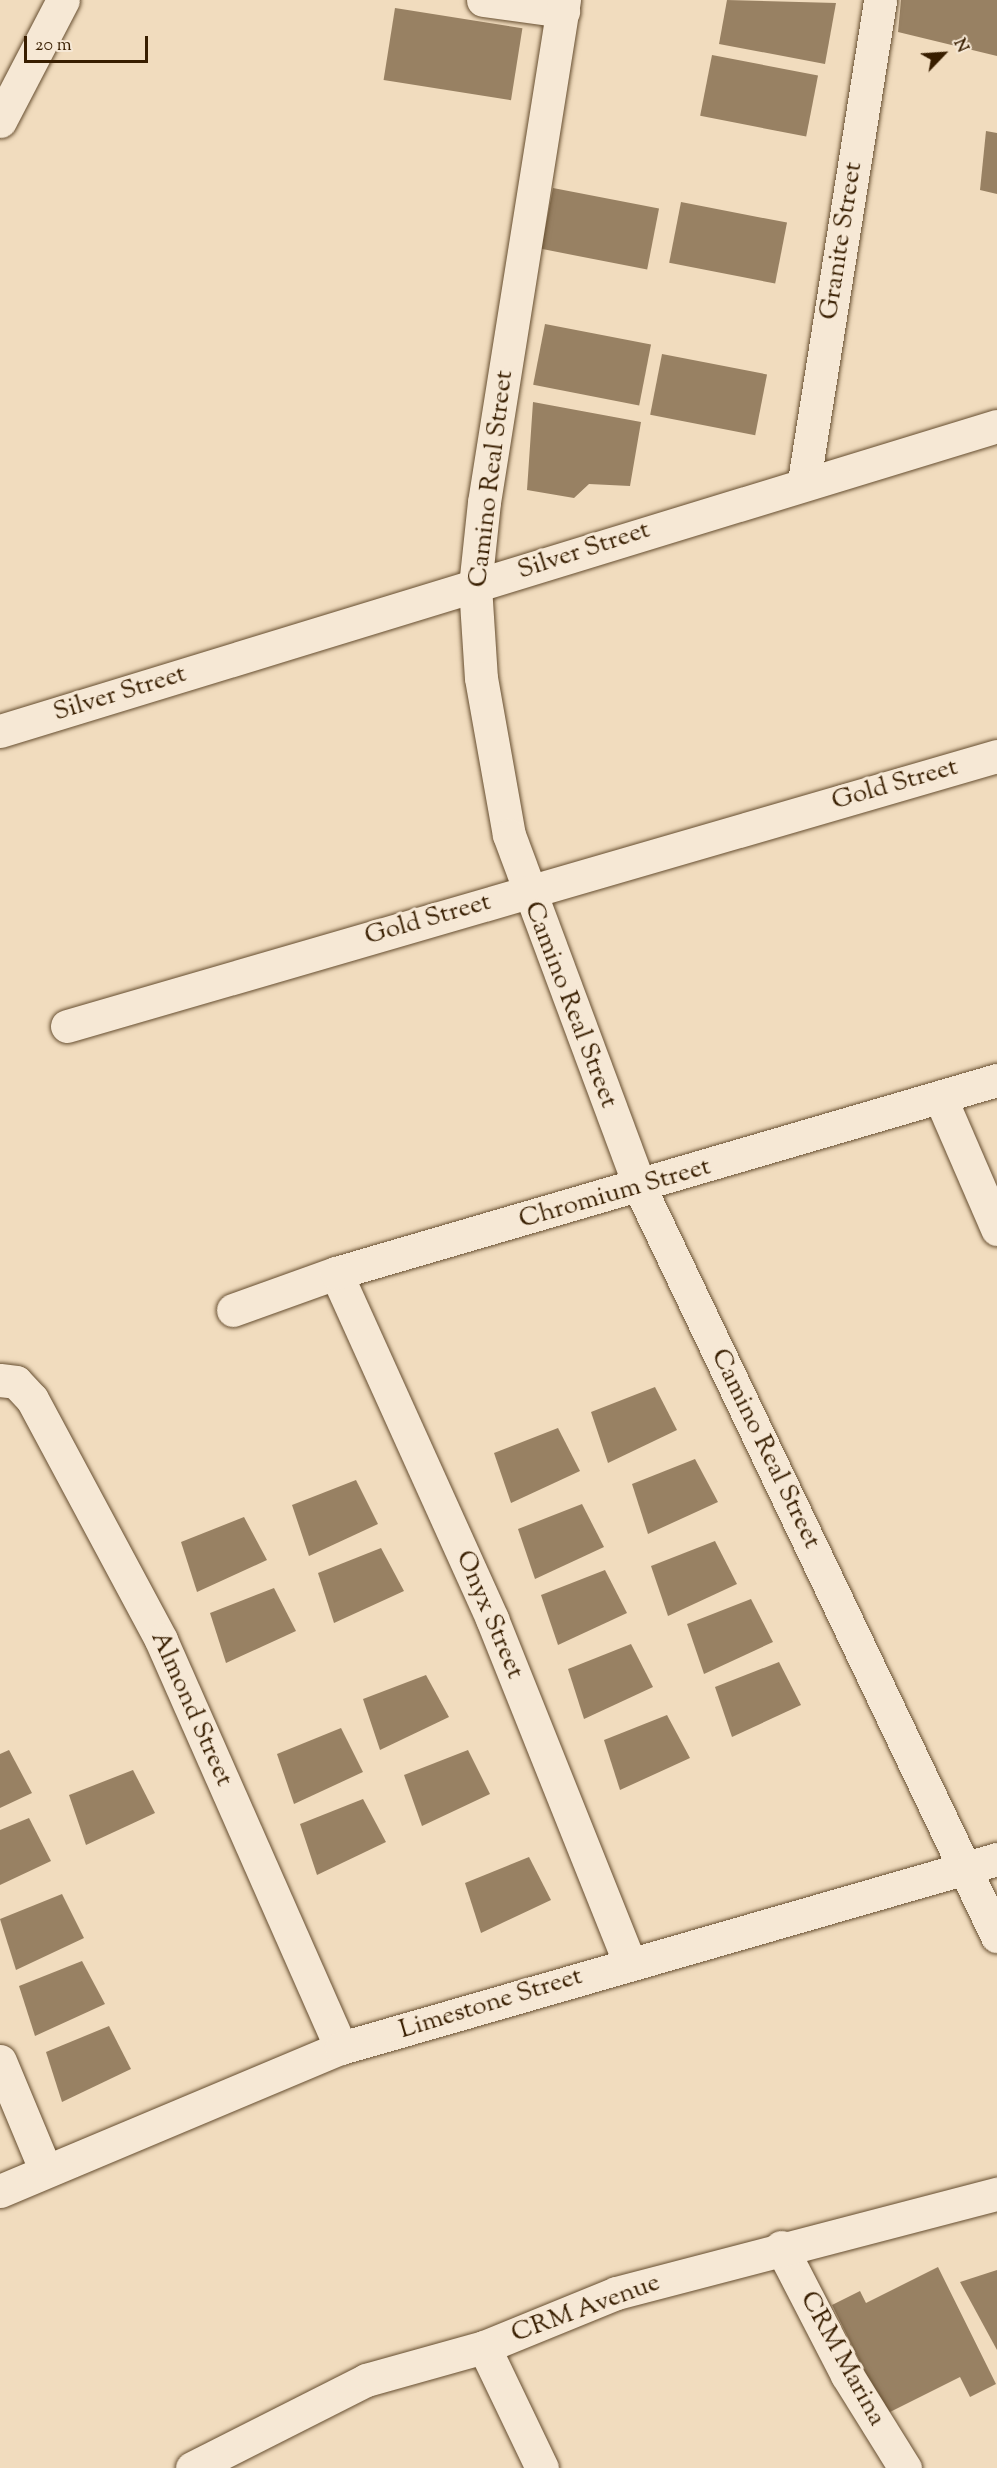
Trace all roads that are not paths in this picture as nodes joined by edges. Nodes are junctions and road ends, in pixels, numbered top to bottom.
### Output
1 (63, 0) edge
2 (483, 0) edge
3 (880, 0) edge
4 (563, 5) edge
5 (0, 121) edge
6 (997, 426) edge
7 (804, 481) junction
8 (476, 586) junction
9 (0, 731) edge
10 (997, 756) edge
11 (528, 891) junction
12 (67, 1026) dead end
13 (997, 1080) edge
14 (940, 1097) junction
15 (640, 1188) junction
16 (997, 1229) edge
17 (336, 1272) junction
18 (233, 1310) dead end
19 (8, 1381) edge
20 (997, 1859) edge
21 (965, 1865) junction
22 (997, 1936) edge
23 (629, 1962) junction
24 (342, 2049) junction
25 (0, 2061) edge
26 (45, 2169) junction
27 (0, 2191) edge
28 (997, 2194) edge
29 (781, 2247) junction
30 (484, 2348) junction
31 (192, 2468) edge
32 (542, 2468) edge
33 (905, 2468) edge

1 - 5 street
2 - 4 street
3 - 7 street, Granite Street
4 - 8 street, Camino Real Street
6 - 7 street, Silver Street
7 - 8 street, Silver Street
8 - 9 street, Silver Street
8 - 11 street, Camino Real Street
10 - 11 street, Gold Street
11 - 12 street, Gold Street
11 - 15 street, Camino Real Street
13 - 14 street, Chromium Street
14 - 15 street, Chromium Street
14 - 16 street
15 - 17 street, Chromium Street
15 - 21 street, Camino Real Street
17 - 18 street, Chromium Street
17 - 23 street, Onyx Street
19 - 24 street, Almond Street
20 - 21 street, Limestone Street
21 - 22 street, Camino Real Street
21 - 23 street, Limestone Street
23 - 24 street, Limestone Street
24 - 26 street, Limestone Street
25 - 26 street
26 - 27 street, Limestone Street
28 - 29 street, CRM Avenue
29 - 30 street, CRM Avenue
29 - 33 street, CRM Marina
30 - 31 street, CRM Avenue
30 - 32 street

